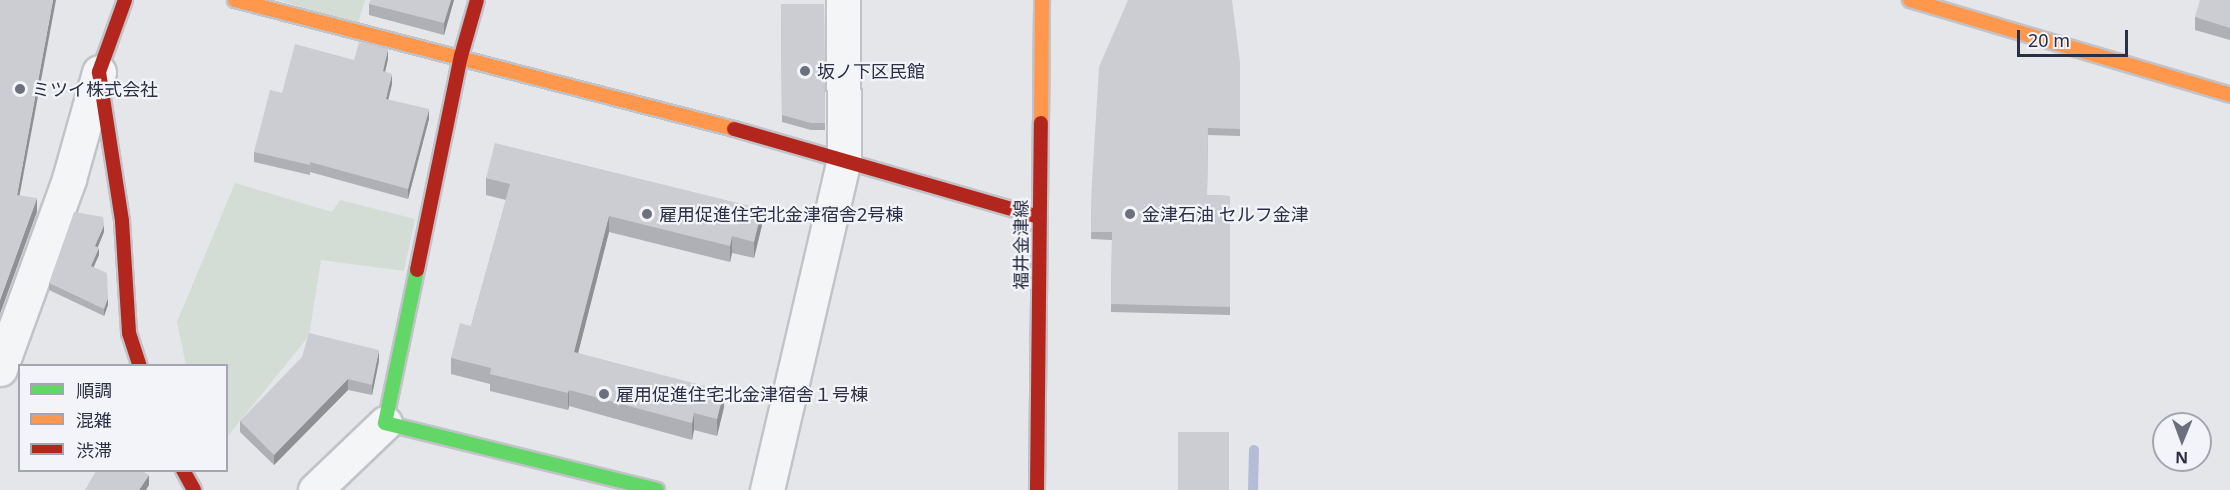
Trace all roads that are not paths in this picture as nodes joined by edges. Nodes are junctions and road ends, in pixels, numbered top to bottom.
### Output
1 (125, 0) edge
2 (236, 0) edge
3 (477, 0) edge
4 (843, 0) edge
5 (1042, 0) edge
6 (1910, 0) edge
7 (461, 56) junction
8 (99, 72) junction
9 (2230, 95) edge
10 (844, 160) junction
11 (1039, 218) junction
12 (139, 364) edge
13 (0, 369) edge
14 (386, 423) junction
15 (184, 472) edge
16 (194, 490) edge
17 (315, 490) edge
18 (657, 490) edge
19 (767, 490) edge
20 (1037, 490) edge

1 - 8 street
2 - 7 street
3 - 7 street
4 - 10 street
5 - 11 street, 福井金津線
6 - 9 street
7 - 10 street
7 - 14 street
8 - 12 street
8 - 13 street
10 - 11 street
10 - 19 street
11 - 20 street, 福井金津線
14 - 17 street
14 - 18 street
15 - 16 street

